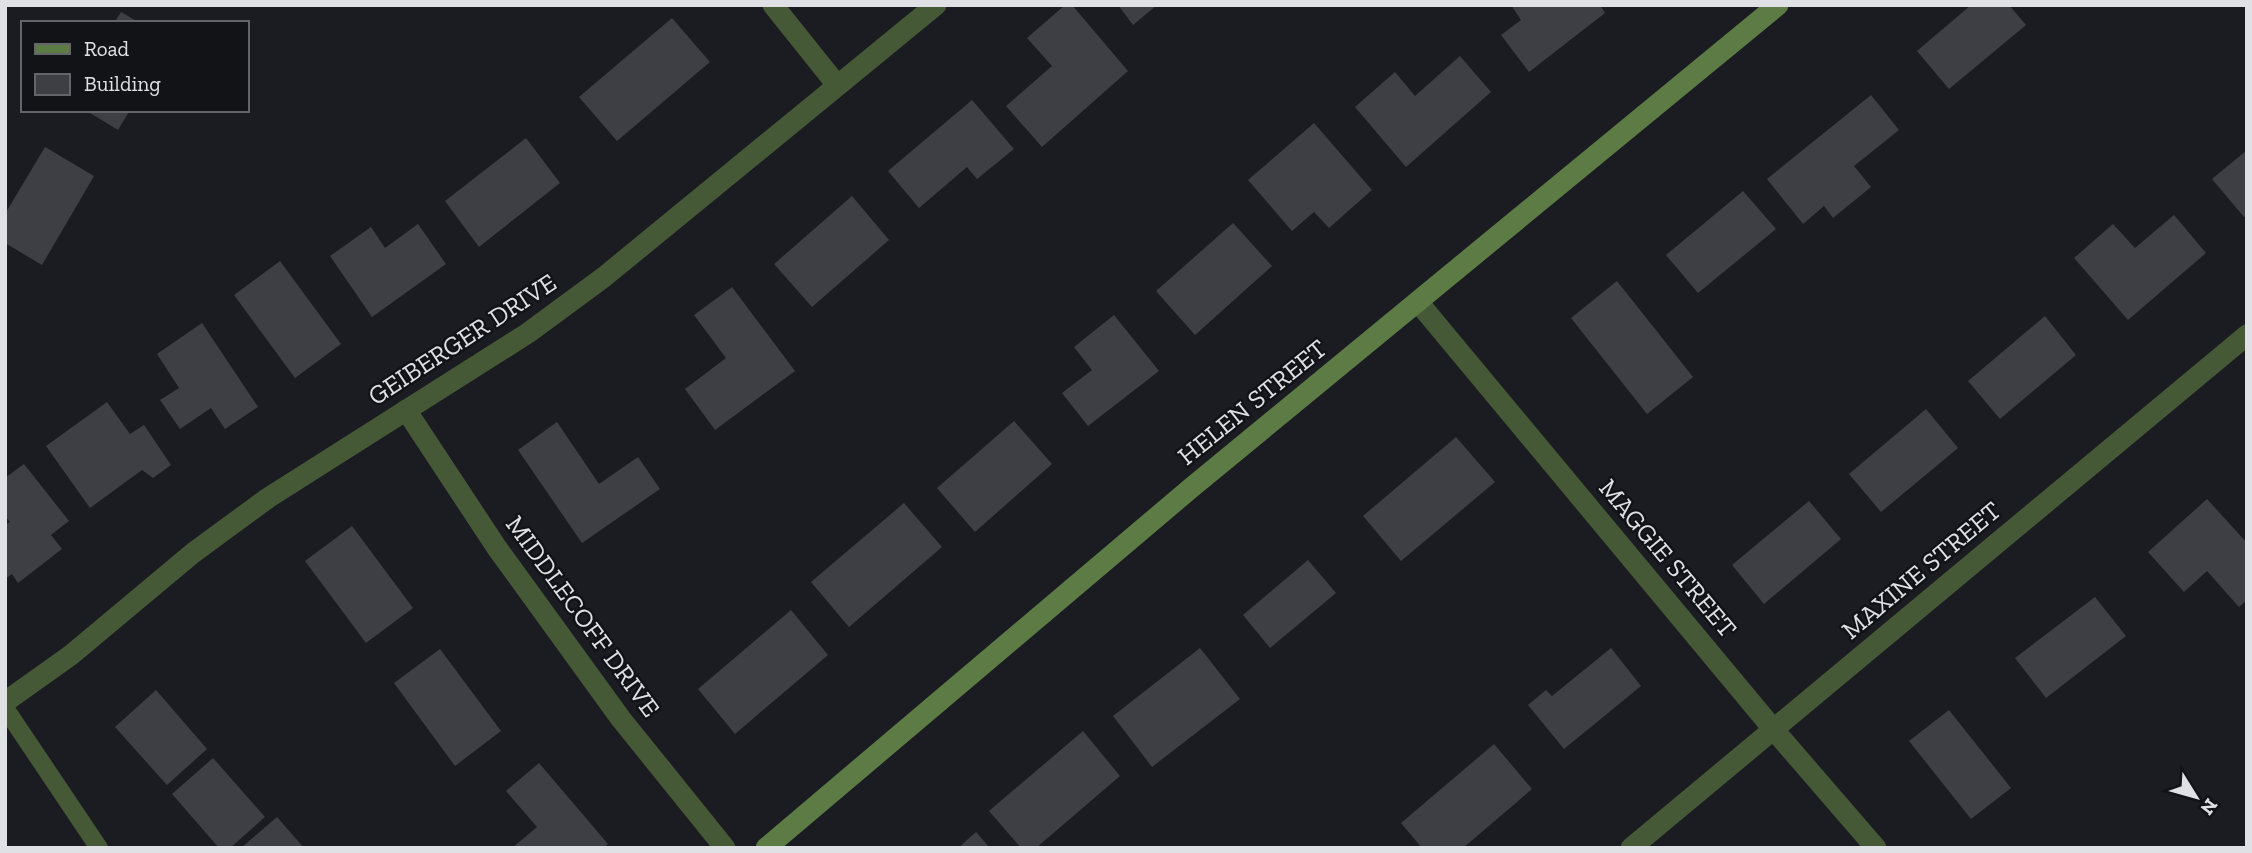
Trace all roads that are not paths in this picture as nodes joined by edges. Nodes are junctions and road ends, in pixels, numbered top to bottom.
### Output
1 (773, 5) edge
2 (936, 5) edge
3 (1778, 5) edge
4 (837, 85) junction
5 (1418, 302) junction
6 (2247, 335) edge
7 (406, 411) junction
8 (5, 702) edge
9 (5, 708) edge
10 (1774, 730) junction
11 (99, 848) edge
12 (725, 848) edge
13 (766, 848) edge
14 (1631, 848) edge
15 (1876, 848) edge

1 - 4 street
2 - 4 street, GEIBERGER DRIVE
3 - 5 street, HELEN STREET
4 - 7 street, GEIBERGER DRIVE
5 - 10 street, MAGGIE STREET
5 - 13 street, HELEN STREET
6 - 10 street, MAXINE STREET
7 - 8 street, GEIBERGER DRIVE
7 - 12 street, MIDDLECOFF DRIVE
9 - 11 lane
10 - 14 street, MAXINE STREET
10 - 15 street, MAGGIE STREET

